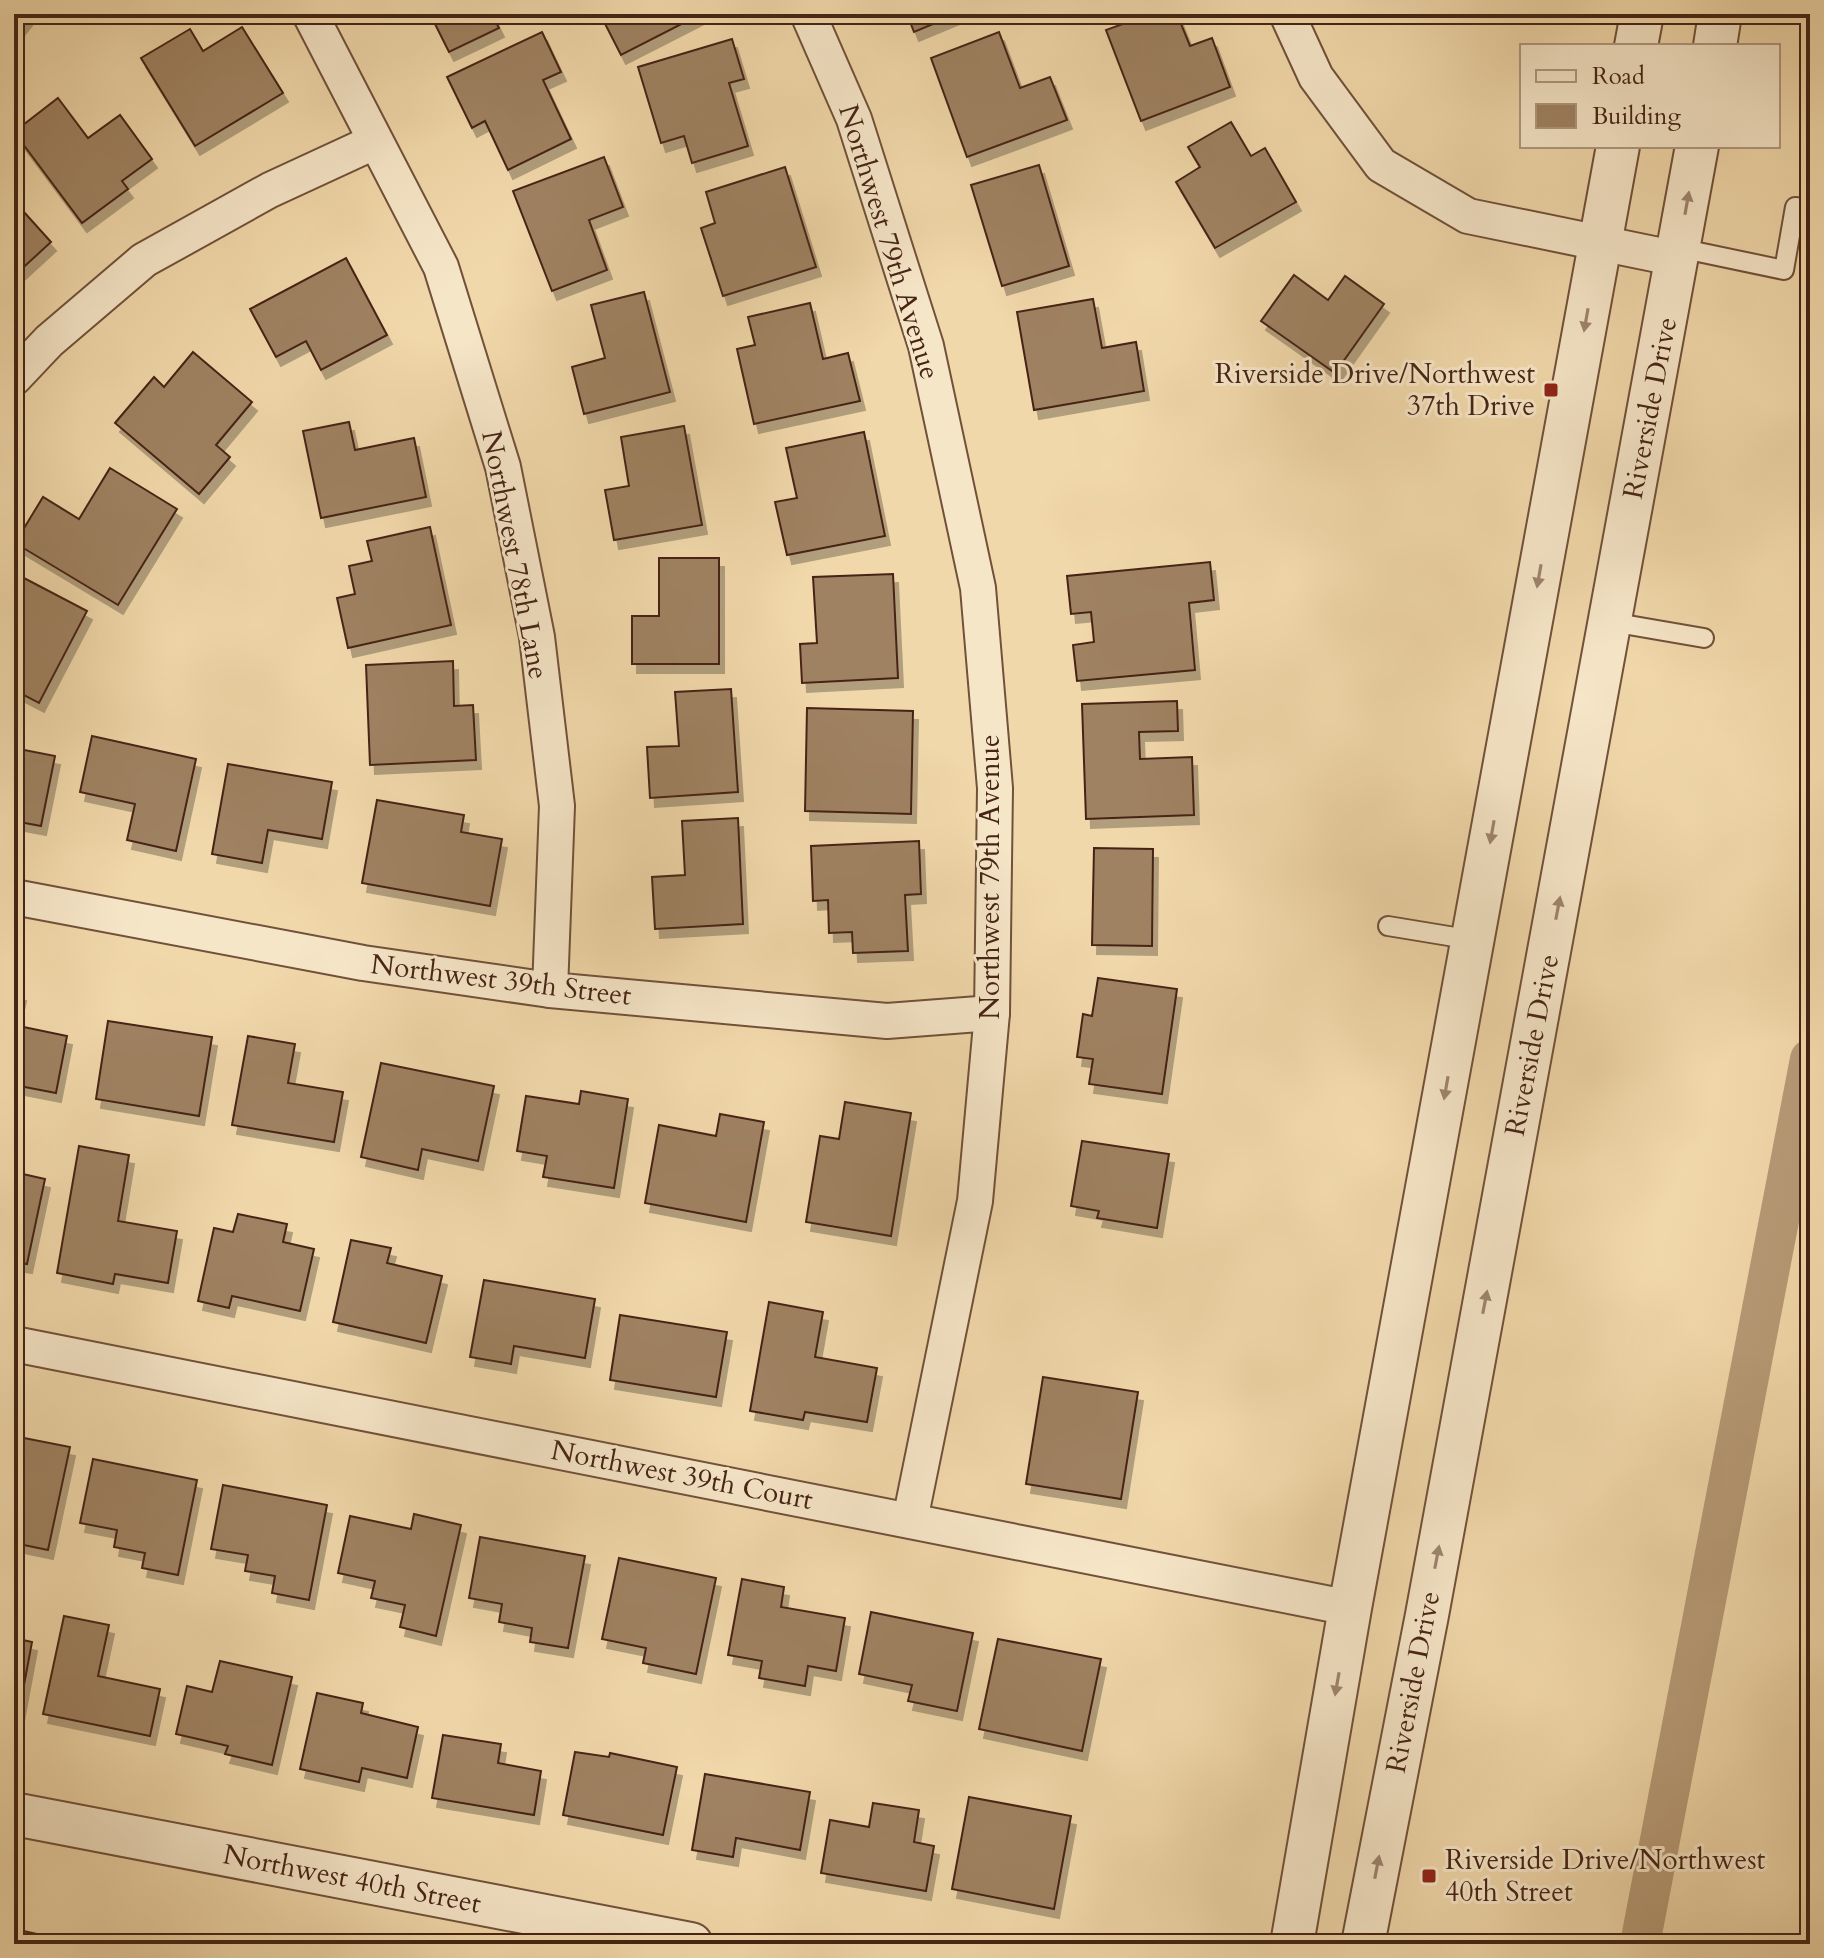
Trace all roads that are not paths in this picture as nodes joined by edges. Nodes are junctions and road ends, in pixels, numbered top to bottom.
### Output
1 (310, 14) edge
2 (808, 14) edge
3 (1287, 14) edge
4 (1642, 14) edge
5 (1720, 14) edge
6 (1636, 44) edge
7 (1715, 44) edge
8 (374, 142) junction
9 (1618, 148) edge
10 (1697, 148) edge
11 (1810, 209) edge
12 (1600, 244) junction
13 (1678, 254) junction
14 (14, 378) edge
15 (1611, 622) junction
16 (1704, 638) dead end
17 (14, 897) edge
18 (1388, 926) dead end
19 (1473, 940) junction
20 (550, 990) junction
21 (992, 1013) junction
22 (14, 1344) edge
23 (910, 1520) junction
24 (1350, 1608) junction
25 (14, 1814) edge
26 (691, 1944) edge
27 (1292, 1944) edge
28 (1363, 1944) edge

1 - 8 street, Northwest 78th Lane
2 - 21 street, Northwest 79th Avenue
3 - 12 street
4 - 6 street
5 - 7 street
8 - 14 street
8 - 20 street, Northwest 78th Lane
9 - 12 street
13 -> 10 street, Riverside Drive
11 - 13 lane
12 - 13 street
12 -> 19 street
13 - 15 street, Riverside Drive
15 - 16 lane
28 -> 15 street, Riverside Drive
17 - 20 street, Northwest 39th Street
18 - 19 lane
19 -> 24 street
20 - 21 street, Northwest 39th Street
21 - 23 street, Northwest 79th Avenue
22 - 23 street, Northwest 39th Court
23 - 24 street, Northwest 39th Court
24 -> 27 street
25 - 26 street, Northwest 40th Street

